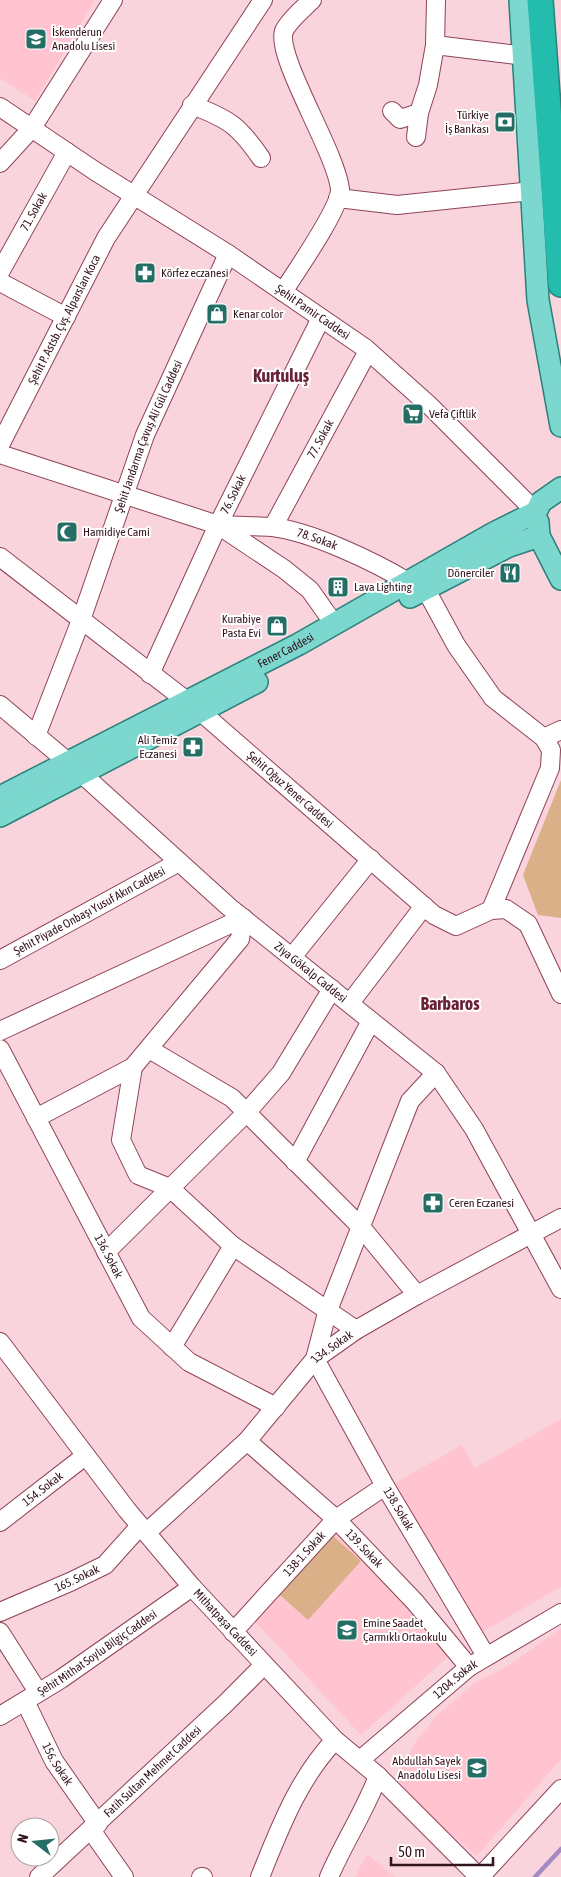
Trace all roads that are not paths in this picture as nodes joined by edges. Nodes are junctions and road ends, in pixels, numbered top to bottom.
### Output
1 (113, 0) edge
2 (263, 0) edge
3 (312, 0) edge
4 (436, 0) edge
5 (520, 0) edge
6 (540, 0) edge
7 (435, 45) junction
8 (525, 56) junction
9 (192, 105) junction
10 (0, 107) edge
11 (392, 111) dead end
12 (419, 113) junction
13 (32, 128) junction
14 (416, 137) dead end
15 (67, 152) junction
16 (261, 158) dead end
17 (0, 163) edge
18 (532, 191) junction
19 (133, 195) junction
20 (338, 198) junction
21 (228, 254) junction
22 (0, 272) edge
23 (0, 282) edge
24 (561, 284) edge
25 (283, 292) junction
26 (66, 316) junction
27 (321, 318) junction
28 (368, 351) junction
29 (561, 426) edge
30 (0, 444) edge
31 (0, 454) edge
32 (561, 488) edge
33 (124, 496) junction
34 (536, 512) junction
35 (218, 525) junction
36 (273, 528) junction
37 (539, 536) junction
38 (0, 557) edge
39 (561, 579) edge
40 (417, 585) junction
41 (81, 620) junction
42 (334, 624) junction
43 (150, 674) junction
44 (0, 705) edge
45 (194, 707) junction
46 (561, 730) edge
47 (36, 736) junction
48 (544, 738) junction
49 (74, 768) junction
50 (0, 797) edge
51 (0, 816) edge
52 (372, 860) junction
53 (179, 862) junction
54 (424, 906) junction
55 (491, 910) junction
56 (243, 918) junction
57 (292, 957) junction
58 (0, 960) edge
59 (332, 989) junction
60 (561, 994) edge
61 (350, 1003) junction
62 (371, 1021) junction
63 (0, 1031) edge
64 (0, 1049) edge
65 (149, 1049) junction
66 (133, 1067) junction
67 (436, 1072) junction
68 (247, 1112) junction
69 (36, 1118) junction
70 (295, 1162) junction
71 (170, 1188) junction
72 (561, 1218) edge
73 (361, 1227) junction
74 (531, 1233) junction
75 (233, 1246) junction
76 (106, 1252) junction
77 (561, 1289) edge
78 (417, 1295) junction
79 (327, 1313) junction
80 (356, 1330) junction
81 (2, 1347) edge
82 (172, 1347) junction
83 (315, 1359) junction
84 (276, 1407) junction
85 (247, 1441) junction
86 (85, 1456) junction
87 (385, 1486) junction
88 (336, 1519) junction
89 (0, 1522) edge
90 (143, 1529) junction
91 (192, 1587) junction
92 (0, 1612) edge
93 (561, 1613) edge
94 (0, 1632) edge
95 (233, 1632) junction
96 (486, 1656) junction
97 (264, 1665) junction
98 (469, 1667) junction
99 (32, 1696) junction
100 (0, 1716) edge
101 (335, 1740) junction
102 (360, 1760) junction
103 (378, 1776) junction
104 (561, 1789) edge
105 (94, 1827) junction
106 (38, 1877) edge
107 (124, 1877) edge
108 (260, 1877) edge
109 (329, 1877) edge
110 (480, 1877) edge

1 - 13 street
2 - 9 street, Şehit P. Astsb. Çvş. Alparslan Koca
3 - 20 street
4 - 7 street
5 - 8 main road
6 - 24 highway
7 - 8 street
7 - 12 street
8 - 18 main road
9 - 16 street
9 - 19 street, Şehit P. Astsb. Çvş. Alparslan Koca
10 - 13 street, Şehit Pamir Caddesi
11 - 12 street
12 - 14 street
13 - 15 street, Şehit Pamir Caddesi
13 - 17 street
15 - 19 street, Şehit Pamir Caddesi
15 - 22 street, 71. Sokak
18 - 20 street
18 - 29 main road
19 - 21 street, Şehit Pamir Caddesi
19 - 26 street, Şehit P. Astsb. Çvş. Alparslan Koca
20 - 25 street
21 - 25 street, Şehit Pamir Caddesi
21 - 33 street, Şehit Jandarma Çavuş Ali Gül Caddesi
23 - 26 street
25 - 27 street, Şehit Pamir Caddesi
26 - 30 street, Şehit P. Astsb. Çvş. Alparslan Koca
27 - 28 street, Şehit Pamir Caddesi
27 - 35 street, 76. Sokak
28 - 34 street, Şehit Pamir Caddesi
28 - 36 street, 77. Sokak
31 - 33 street
32 - 34 main road, Fener Caddesi
33 - 35 street
33 - 41 street, Şehit Jandarma Çavuş Ali Gül Caddesi
34 - 37 main road
34 - 40 main road, Fener Caddesi
35 - 36 street, 78. Sokak
35 - 42 street
35 - 43 street, 76. Sokak
36 - 40 street, 78. Sokak
37 - 39 main road
37 - 40 main road, Fener Caddesi
38 - 41 street, Şehit Oğuz Yener Caddesi
40 - 42 main road, Fener Caddesi
40 - 45 main road, Fener Caddesi
40 - 48 street
41 - 43 street, Şehit Oğuz Yener Caddesi
41 - 47 street, Şehit Jandarma Çavuş Ali Gül Caddesi
42 - 45 main road, Fener Caddesi
43 - 45 street, Şehit Oğuz Yener Caddesi
44 - 47 street, Ziya Gökalp Caddesi
45 - 49 main road, Fener Caddesi
45 - 52 street, Şehit Oğuz Yener Caddesi
46 - 48 street
47 - 49 street, Ziya Gökalp Caddesi
48 - 55 street
49 - 50 main road, Fener Caddesi
49 - 51 main road, Fener Caddesi
49 - 53 street, Ziya Gökalp Caddesi
52 - 54 street, Şehit Oğuz Yener Caddesi
52 - 57 street
53 - 56 street, Ziya Gökalp Caddesi
53 - 58 street, Şehit Piyade Onbaşı Yusuf Akın Caddesi
54 - 55 street, Şehit Oğuz Yener Caddesi
54 - 61 street
55 - 60 street
56 - 57 street, Ziya Gökalp Caddesi
56 - 63 street
56 - 65 street
57 - 59 street, Ziya Gökalp Caddesi
59 - 61 street, Ziya Gökalp Caddesi
59 - 68 street
61 - 62 street, Ziya Gökalp Caddesi
62 - 67 street, Ziya Gökalp Caddesi
62 - 70 street
64 - 69 street, 136. Sokak
65 - 66 street
65 - 68 street
66 - 69 street
66 - 71 street
67 - 73 street
67 - 74 street, Ziya Gökalp Caddesi
68 - 70 street
68 - 71 street
69 - 76 street, 136. Sokak
70 - 73 street
71 - 75 street
71 - 76 street
72 - 74 street, 134. Sokak
73 - 78 street
73 - 79 street
74 - 77 street, Ziya Gökalp Caddesi
74 - 78 street, 134. Sokak
75 - 79 street
75 - 82 street
76 - 82 street, 136. Sokak
78 - 80 street, 134. Sokak
79 - 80 street
79 - 83 street
80 - 83 street, 134. Sokak
81 - 86 street, Mithatpaşa Caddesi
82 - 84 street, 136. Sokak
83 - 84 street, 134. Sokak
83 - 87 street, 138. Sokak
84 - 85 street, 134. Sokak
85 - 88 street, 139. Sokak
85 - 90 street, 134. Sokak
86 - 89 street, 154. Sokak
86 - 90 street, Mithatpaşa Caddesi
87 - 88 street, 138-1. Sokak
87 - 96 street, 138. Sokak
88 - 95 street, 138-1. Sokak
88 - 98 street, 139. Sokak
90 - 91 street, Mithatpaşa Caddesi
90 - 92 street, 165. Sokak
91 - 95 street, Mithatpaşa Caddesi
91 - 99 street, Şehit Mithat Soylu Bilgiç Caddesi
93 - 96 street, 1204. Sokak
94 - 99 street, 156. Sokak
95 - 97 street, Mithatpaşa Caddesi
96 - 98 street, 1204. Sokak
97 - 101 street, Mithatpaşa Caddesi
97 - 105 street, Fatih Sultan Mehmet Caddesi
98 - 102 street, 1204. Sokak
99 - 100 street, Şehit Mithat Soylu Bilgiç Caddesi
99 - 105 street, 156. Sokak
101 - 102 street, Mithatpaşa Caddesi
101 - 108 street
102 - 103 street, Mithatpaşa Caddesi
103 - 109 street
103 - 110 street, Mithatpaşa Caddesi
104 - 110 street
105 - 106 street, Fatih Sultan Mehmet Caddesi
105 - 107 street, 156. Sokak

